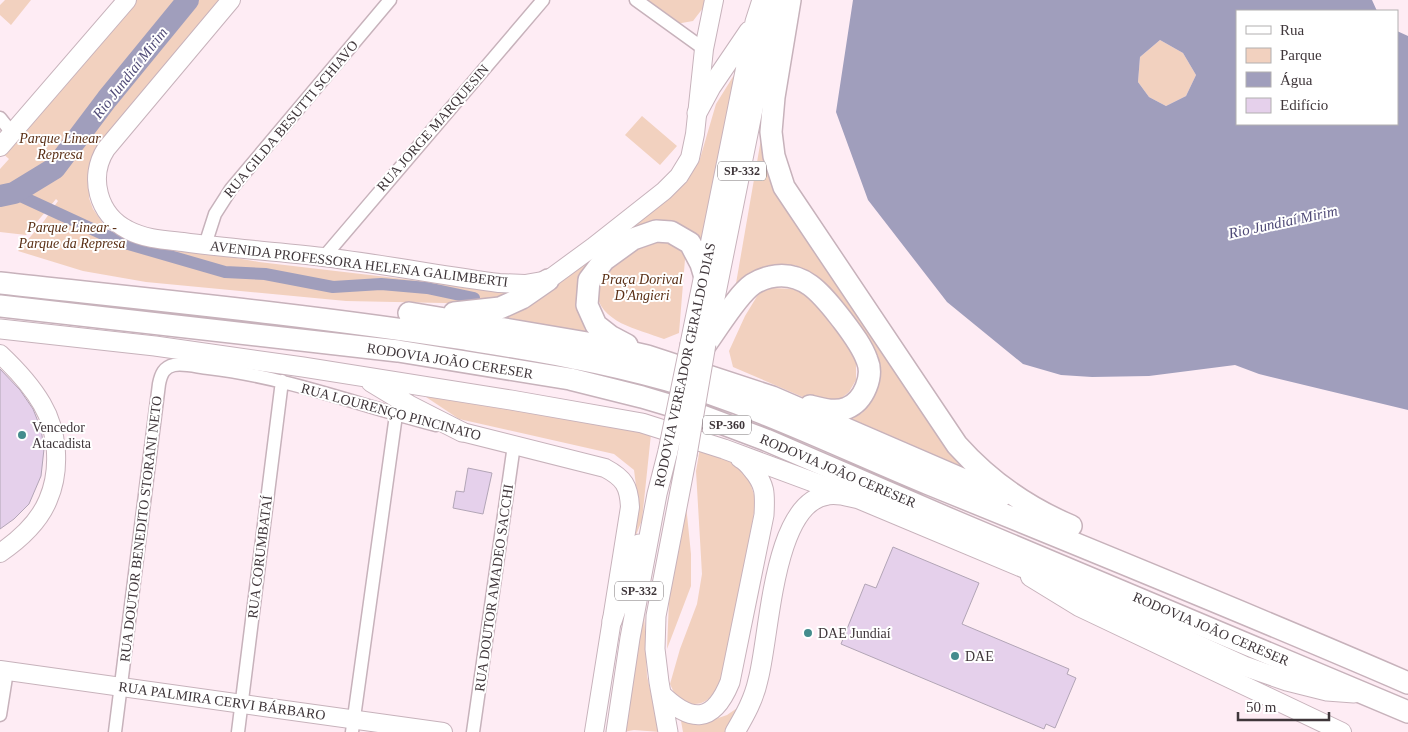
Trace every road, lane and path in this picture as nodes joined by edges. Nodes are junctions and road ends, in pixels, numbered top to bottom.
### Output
1 (127, 0) edge
2 (231, 0) edge
3 (390, 0) edge
4 (543, 0) edge
5 (636, 0) edge
6 (714, 0) edge
7 (762, 0) edge
8 (781, 0) edge
9 (790, 0) edge
10 (755, 22) junction
11 (704, 49) junction
12 (697, 113) junction
13 (0, 118) edge
14 (12, 133) junction
15 (0, 147) edge
16 (205, 245) junction
17 (324, 257) junction
18 (704, 274) junction
19 (548, 280) junction
20 (0, 282) edge
21 (0, 306) edge
22 (409, 313) junction
23 (302, 316) junction
24 (0, 330) edge
25 (698, 344) junction
26 (647, 356) junction
27 (5, 359) edge
28 (175, 364) joint
29 (362, 376) junction
30 (282, 381) junction
31 (772, 397) junction
32 (396, 415) junction
33 (462, 432) junction
34 (514, 445) junction
35 (724, 449) junction
36 (657, 494) junction
37 (858, 500) junction
38 (1047, 516) junction
39 (0, 553) edge
40 (997, 557) junction
41 (1251, 615) junction
42 (612, 621) junction
43 (3, 670) edge
44 (1408, 683) edge
45 (121, 686) junction
46 (1363, 693) junction
47 (661, 694) junction
48 (242, 704) junction
49 (1408, 712) edge
50 (0, 716) edge
51 (352, 726) edge
52 (115, 732) edge
53 (238, 732) edge
54 (443, 732) edge
55 (473, 732) edge
56 (594, 732) edge
57 (616, 732) edge
58 (668, 732) edge
59 (735, 732) edge
60 (1342, 732) edge

1 - 14 street
2 - 16 street, AVENIDA PROFESSORA HELENA GALIMBERTI
3 - 16 street, RUA GILDA BESUTTI SCHIAVO
4 - 17 street, RUA JORGE MARQUESIN
5 - 11 street
6 - 11 street, AVENIDA PROFESSORA HELENA GALIMBERTI
7 - 10 main road, RODOVIA VEREADOR GERALDO DIAS / SP-332
8 - 25 main road, RODOVIA VEREADOR GERALDO DIAS / SP-332
9 - 38 highway
10 - 12 main road
10 - 18 main road, RODOVIA VEREADOR GERALDO DIAS / SP-332
11 - 12 street, AVENIDA PROFESSORA HELENA GALIMBERTI
12 - 19 street, AVENIDA PROFESSORA HELENA GALIMBERTI
13 - 14 street
14 - 15 street
16 - 17 street, AVENIDA PROFESSORA HELENA GALIMBERTI
17 - 19 street, AVENIDA PROFESSORA HELENA GALIMBERTI
18 - 25 main road, RODOVIA VEREADOR GERALDO DIAS / SP-332
18 - 26 highway
19 - 22 highway
20 - 23 highway, RODOVIA JOÃO CERESER / SP-360
21 - 46 highway, RODOVIA JOÃO CERESER / SP-360
22 - 23 highway
22 - 26 highway
23 - 41 highway, RODOVIA JOÃO CERESER / SP-360
24 - 29 main road
25 - 31 highway
25 - 36 main road, RODOVIA VEREADOR GERALDO DIAS / SP-332, bridge
25 - 47 main road, RODOVIA VEREADOR GERALDO DIAS / SP-332, bridge
26 - 31 highway
27 - 39 street
28 - 30 street, RUA LOURENÇO PINCINATO
28 - 45 street, RUA DOUTOR BENEDITO STORANI NETO
29 - 33 main road
29 - 35 main road
30 - 32 street, RUA LOURENÇO PINCINATO
30 - 48 street, RUA CORUMBATAÍ
31 - 38 highway
32 - 33 street, RUA LOURENÇO PINCINATO
32 - 51 street
33 - 34 street, RUA LOURENÇO PINCINATO
34 - 42 street, RUA LOURENÇO PINCINATO
34 - 55 street, RUA DOUTOR AMADEO SACCHI
35 - 37 main road
35 - 47 main road
36 - 42 main road
36 - 57 main road, RODOVIA VEREADOR GERALDO DIAS / SP-332
37 - 40 main road
37 - 59 main road
38 - 41 highway
40 - 46 main road
40 - 60 street
41 - 44 highway, RODOVIA JOÃO CERESER / SP-360
42 - 56 street
43 - 45 street, RUA PALMIRA CERVI BÁRBARO
43 - 50 street
45 - 48 street, RUA PALMIRA CERVI BÁRBARO
45 - 52 street, RUA DOUTOR BENEDITO STORANI NETO
46 - 49 highway, RODOVIA JOÃO CERESER / SP-360
47 - 58 main road, RODOVIA VEREADOR GERALDO DIAS / SP-332
48 - 51 street, RUA PALMIRA CERVI BÁRBARO
48 - 53 street, RUA CORUMBATAÍ
51 - 54 street, RUA PALMIRA CERVI BÁRBARO

